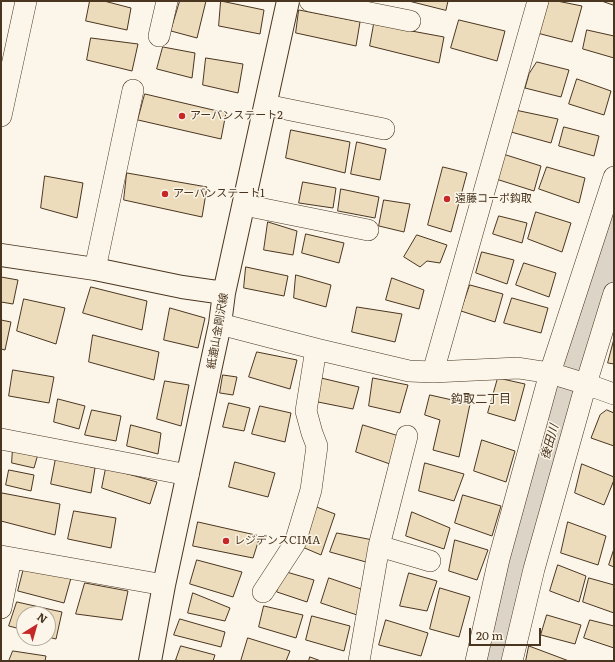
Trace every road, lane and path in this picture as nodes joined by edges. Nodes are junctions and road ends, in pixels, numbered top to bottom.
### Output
1 (26, 1) edge
2 (167, 1) edge
3 (288, 1) edge
4 (310, 1) edge
5 (538, 1) edge
6 (410, 21) dead end
7 (159, 36) dead end
8 (134, 90) dead end
9 (266, 105) junction
10 (1, 116) edge
11 (384, 129) dead end
12 (614, 177) edge
13 (244, 205) junction
14 (368, 230) dead end
15 (1, 255) edge
16 (95, 269) junction
17 (224, 293) junction
18 (614, 293) edge
19 (220, 324) junction
20 (316, 349) junction
21 (433, 372) junction
22 (567, 378) junction
23 (614, 394) edge
24 (407, 436) dead end
25 (1, 439) edge
26 (188, 475) junction
27 (379, 546) junction
28 (6, 557) edge
29 (430, 561) dead end
30 (164, 586) junction
31 (263, 592) dead end
32 (1, 608) edge
33 (150, 661) edge
34 (359, 661) edge
35 (476, 661) edge
36 (512, 661) edge

1 - 10 street
2 - 7 street
3 - 9 street, 紙漉山金剛沢線
4 - 6 street
5 - 21 street
8 - 16 street
9 - 11 street
9 - 13 street, 紙漉山金剛沢線
12 - 22 street
13 - 14 street
13 - 17 street, 紙漉山金剛沢線
15 - 16 street
16 - 17 street
17 - 19 street, 紙漉山金剛沢線
18 - 22 street
19 - 20 street
19 - 26 street, 紙漉山金剛沢線
20 - 21 street
20 - 31 street
21 - 22 street
22 - 23 street
22 - 35 street
22 - 36 street
24 - 27 street
25 - 26 street
26 - 30 street, 紙漉山金剛沢線
27 - 29 street
27 - 34 street
28 - 30 street
28 - 32 street
30 - 33 street, 紙漉山金剛沢線

